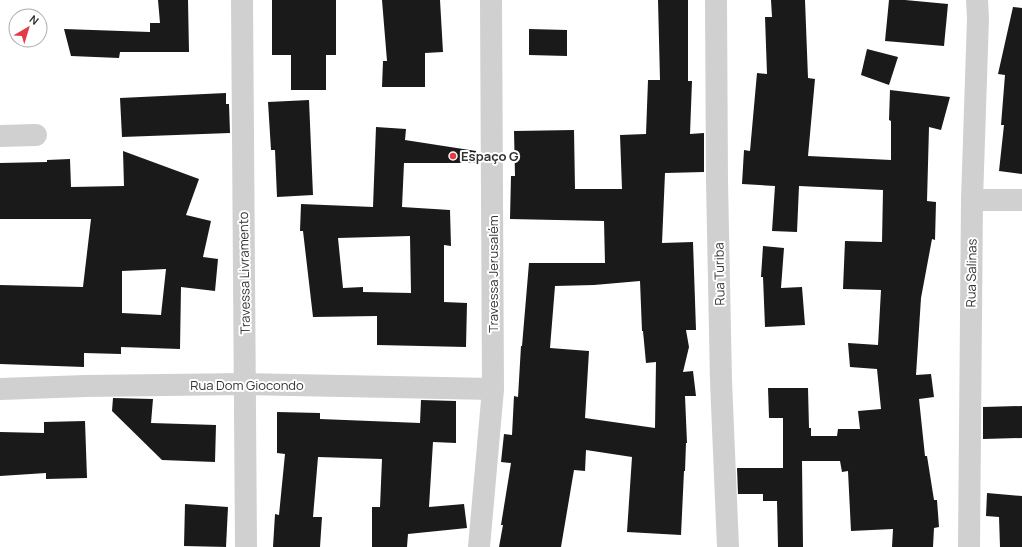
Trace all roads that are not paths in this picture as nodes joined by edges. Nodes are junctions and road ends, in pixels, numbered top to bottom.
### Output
1 (242, 0) edge
2 (491, 0) edge
3 (716, 0) edge
4 (977, 0) edge
5 (36, 135) dead end
6 (0, 136) edge
7 (972, 200) junction
8 (1022, 200) edge
9 (245, 384) junction
10 (0, 389) edge
11 (493, 389) junction
12 (246, 547) edge
13 (479, 547) edge
14 (728, 547) edge
15 (969, 547) edge

1 - 9 street, Travessa Livramento
2 - 11 street, Travessa Jerusalém
3 - 14 street, Rua Turiba
4 - 7 street, Rua Salinas
5 - 6 street
7 - 8 street
7 - 15 street, Rua Salinas
9 - 10 street, Rua Dom Giocondo
9 - 11 street, Rua Dom Giocondo
9 - 12 street, Travessa Livramento
11 - 13 street, Travessa Jerusalém

